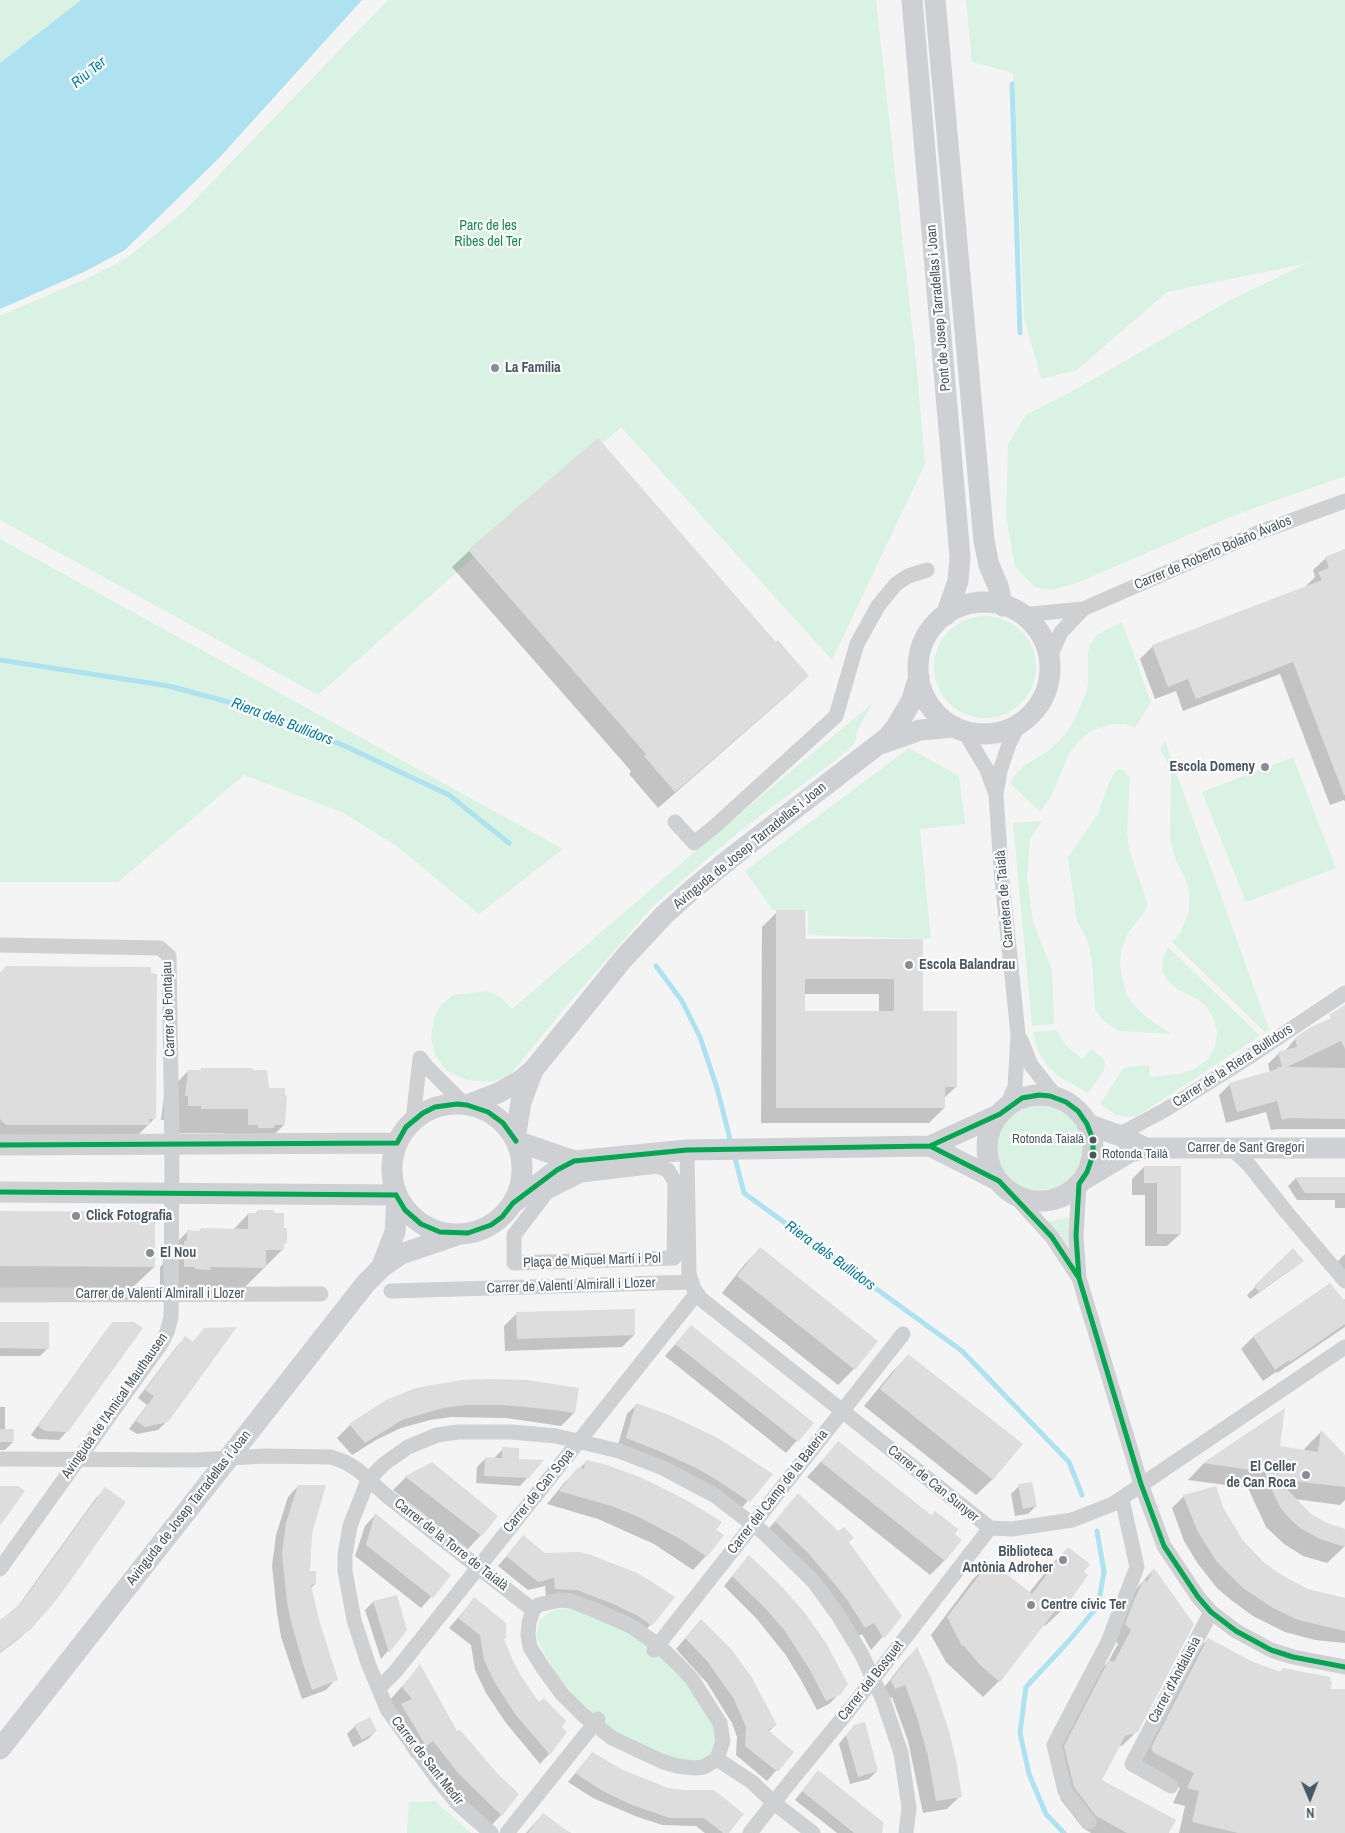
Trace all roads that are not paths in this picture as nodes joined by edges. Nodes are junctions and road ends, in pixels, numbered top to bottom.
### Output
1 (912, 0) edge
2 (935, 0) edge
3 (1345, 501) edge
4 (928, 570) dead end
5 (1083, 609) junction
6 (1012, 610) junction
7 (946, 615) junction
8 (1049, 659) junction
9 (919, 677) junction
10 (1019, 724) junction
11 (960, 729) junction
12 (878, 745) junction
13 (996, 794) junction
14 (675, 822) dead end
15 (0, 945) edge
16 (1345, 993) edge
17 (1018, 1034) junction
18 (533, 1070) junction
19 (1057, 1098) junction
20 (466, 1105) junction
21 (1003, 1111) junction
22 (414, 1120) junction
23 (1087, 1124) junction
24 (1118, 1135) junction
25 (516, 1140) junction
26 (397, 1143) junction
27 (172, 1144) junction
28 (0, 1145) edge
29 (930, 1146) junction
30 (1146, 1148) junction
31 (1231, 1148) junction
32 (1345, 1148) edge
33 (695, 1150) junction
34 (574, 1161) junction
35 (657, 1166) joint
36 (1081, 1182) junction
37 (1005, 1187) junction
38 (0, 1192) edge
39 (171, 1194) junction
40 (397, 1196) junction
41 (513, 1203) junction
42 (460, 1234) junction
43 (380, 1268) junction
44 (1079, 1278) junction
45 (1345, 1281) edge
46 (695, 1288) junction
47 (390, 1291) dead end
48 (171, 1294) junction
49 (321, 1294) dead end
50 (0, 1295) edge
51 (903, 1334) dead end
52 (1345, 1347) edge
53 (843, 1411) junction
54 (579, 1442) junction
55 (229, 1458) junction
56 (0, 1459) edge
57 (79, 1459) junction
58 (368, 1480) junction
59 (1141, 1484) junction
60 (1118, 1501) junction
61 (753, 1524) junction
62 (990, 1528) junction
63 (478, 1567) junction
64 (0, 1569) edge
65 (533, 1610) junction
66 (1211, 1612) junction
67 (656, 1647) junction
68 (1345, 1667) edge
69 (873, 1678) junction
70 (379, 1688) junction
71 (596, 1722) junction
72 (0, 1749) edge
73 (717, 1759) junction
74 (1171, 1786) dead end
75 (774, 1803) junction
76 (1089, 1822) dead end
77 (491, 1833) edge
78 (507, 1833) edge
79 (750, 1833) edge
80 (813, 1833) edge
81 (906, 1833) edge

1 - 7 main road, Pont de Josep Tarradellas i Joan
2 - 6 main road, Pont de Josep Tarradellas i Joan
3 - 5 street, Carrer de Roberto Bolaño Ávalos
4 - 14 street
5 - 6 street, Carrer de Roberto Bolaño Ávalos
5 - 8 street, Carrer de Roberto Bolaño Ávalos
6 - 7 main road
6 - 8 main road
7 - 9 main road
8 - 10 main road
9 - 11 main road
9 - 12 main road, Avinguda de Josep Tarradellas i Joan
10 - 11 main road
10 - 13 street, Carretera de Taialà
11 - 12 main road, Avinguda de Josep Tarradellas i Joan
11 - 13 street, Carretera de Taialà
12 - 18 main road, Avinguda de Josep Tarradellas i Joan
13 - 17 street, Carretera de Taialà
15 - 27 street, Carrer de Fontajau
16 - 24 street, Carrer de la Riera Bullidors
17 - 19 street, Carretera de Taialà
17 - 21 street, Carretera de Taialà
18 - 20 main road, Avinguda de Josep Tarradellas i Joan
18 - 25 main road, Avinguda de Josep Tarradellas i Joan
19 - 21 main road
19 - 23 main road
20 - 22 main road
20 - 22 street
20 - 25 main road
21 - 29 main road
21 - 37 main road
22 - 26 main road
23 - 24 main road, Carrer de Sant Gregori
23 - 36 main road
24 - 30 main road, Carrer de Sant Gregori
25 - 34 main road
25 - 41 main road
26 - 27 main road
26 - 40 main road
27 - 28 main road
27 - 39 street, Carrer de Fontajau
29 - 33 main road
29 - 37 main road
30 - 31 main road, Carrer de Sant Gregori
30 - 36 main road, Carrer de Sant Gregori
31 - 32 main road, Carrer de Sant Gregori
31 - 45 street
33 - 34 main road
33 - 46 street
34 - 41 main road
35 - 35 street, Plaça de Miquel Martí i Pol
36 - 37 main road
36 - 44 street
37 - 44 street
38 - 39 main road
39 - 40 main road
39 - 48 street, Avinguda de l'Amical Mauthausen
40 - 42 main road
40 - 43 main road, Avinguda de Josep Tarradellas i Joan
41 - 42 main road
42 - 43 main road, Avinguda de Josep Tarradellas i Joan
43 - 55 main road, Avinguda de Josep Tarradellas i Joan
44 - 59 street
46 - 47 street, Carrer de Valentí Almirall i Llozer
46 - 53 street, Carrer de Can Sunyer
46 - 54 street, Carrer de Can Sopa
48 - 49 street, Carrer de Valentí Almirall i Llozer
48 - 50 street, Carrer de Valentí Almirall i Llozer
48 - 57 street, Avinguda de l'Amical Mauthausen
51 - 53 street, Carrer del Camp de la Bateria
52 - 59 street, Carrer de Can Sunyer
53 - 61 street, Carrer del Camp de la Bateria
53 - 62 street, Carrer de Can Sunyer
54 - 58 street
54 - 61 street
54 - 63 street, Carrer de Can Sopa
55 - 57 street, Carrer de la Torre de Taialà
55 - 58 street, Carrer de la Torre de Taialà
55 - 72 main road, Avinguda de Josep Tarradellas i Joan
56 - 57 street, Carrer de la Torre de Taialà
57 - 64 street, Avinguda de l'Amical Mauthausen
58 - 63 street, Carrer de la Torre de Taialà
58 - 70 street, Carrer de Sant Medir
59 - 60 street, Carrer de Can Sunyer
59 - 66 street
60 - 62 street, Carrer de Can Sunyer
60 - 76 street
61 - 67 street, Carrer del Camp de la Bateria
61 - 69 street
62 - 69 street, Carrer del Bosquet
63 - 65 street, Carrer de la Torre de Taialà
63 - 70 street, Carrer de Can Sopa
65 - 67 street
65 - 71 street
66 - 68 street
66 - 74 street, Carrer d'Andalusia
67 - 73 street
69 - 75 street, Carrer del Bosquet
69 - 81 street
70 - 77 street, Carrer de Sant Medir
71 - 73 street
71 - 78 street
73 - 75 street
75 - 79 street, Carrer del Bosquet
75 - 80 street

